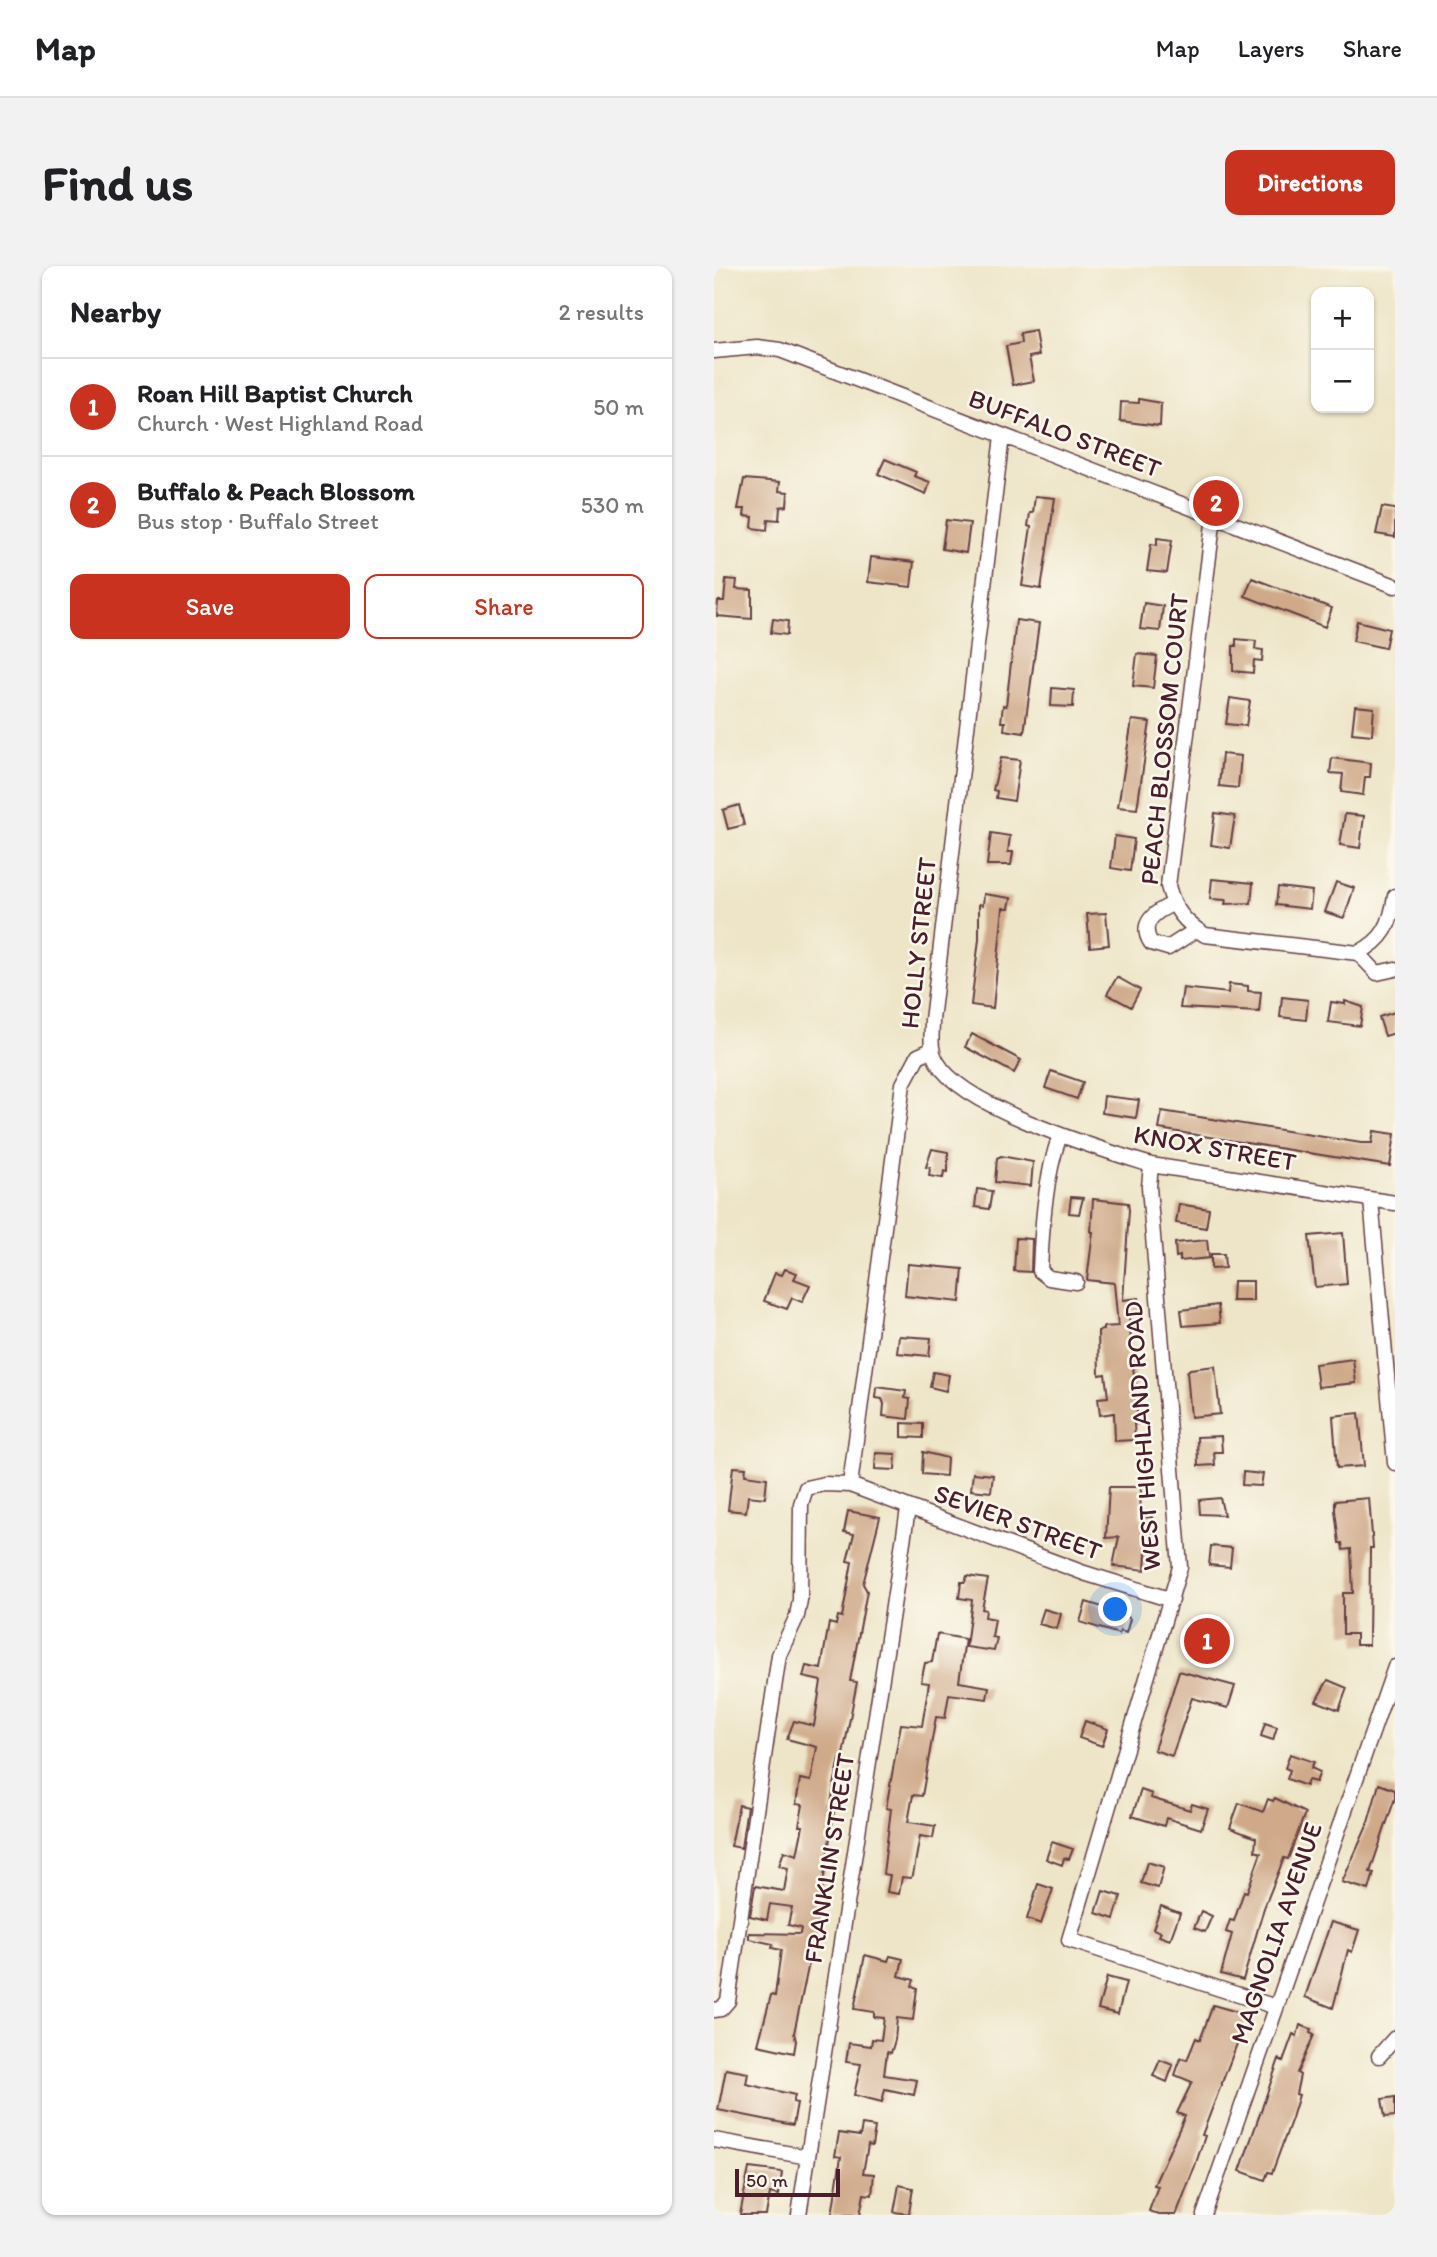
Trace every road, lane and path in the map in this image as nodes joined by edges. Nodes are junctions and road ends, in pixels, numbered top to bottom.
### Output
1 (714, 351) edge
2 (1002, 436) junction
3 (1214, 516) junction
4 (1395, 586) edge
5 (1395, 896) edge
6 (1173, 904) junction
7 (1196, 930) junction
8 (1391, 936) edge
9 (1358, 953) junction
10 (1395, 969) edge
11 (931, 1050) junction
12 (1060, 1135) junction
13 (1151, 1165) junction
14 (1371, 1200) junction
15 (1395, 1203) edge
16 (1076, 1282) dead end
17 (1395, 1463) edge
18 (850, 1485) junction
19 (908, 1509) junction
20 (1171, 1600) junction
21 (1395, 1667) edge
22 (1276, 2007) junction
23 (714, 2010) edge
24 (1395, 2038) edge
25 (1379, 2056) dead end
26 (714, 2140) edge
27 (808, 2157) junction
28 (799, 2215) edge
29 (1204, 2215) edge

1 - 2 street, BUFFALO STREET
2 - 3 street, BUFFALO STREET
2 - 11 street, HOLLY STREET
3 - 4 street, BUFFALO STREET
3 - 6 street, PEACH BLOSSOM COURT
5 - 8 street
6 - 7 street, PEACH BLOSSOM COURT
6 - 7 street
7 - 9 street
8 - 9 street
9 - 10 street
11 - 12 street, KNOX STREET
11 - 18 street, HOLLY STREET
12 - 13 street, KNOX STREET
12 - 16 street
13 - 14 street, KNOX STREET
13 - 20 street, WEST HIGHLAND ROAD
14 - 15 street, KNOX STREET
14 - 17 street
18 - 19 street, SEVIER STREET
18 - 23 street
19 - 20 street, SEVIER STREET
19 - 27 street, FRANKLIN STREET
20 - 22 street, WEST HIGHLAND ROAD
21 - 22 street, MAGNOLIA AVENUE
22 - 29 street, MAGNOLIA AVENUE
24 - 25 street
26 - 27 street
27 - 28 street, FRANKLIN STREET

